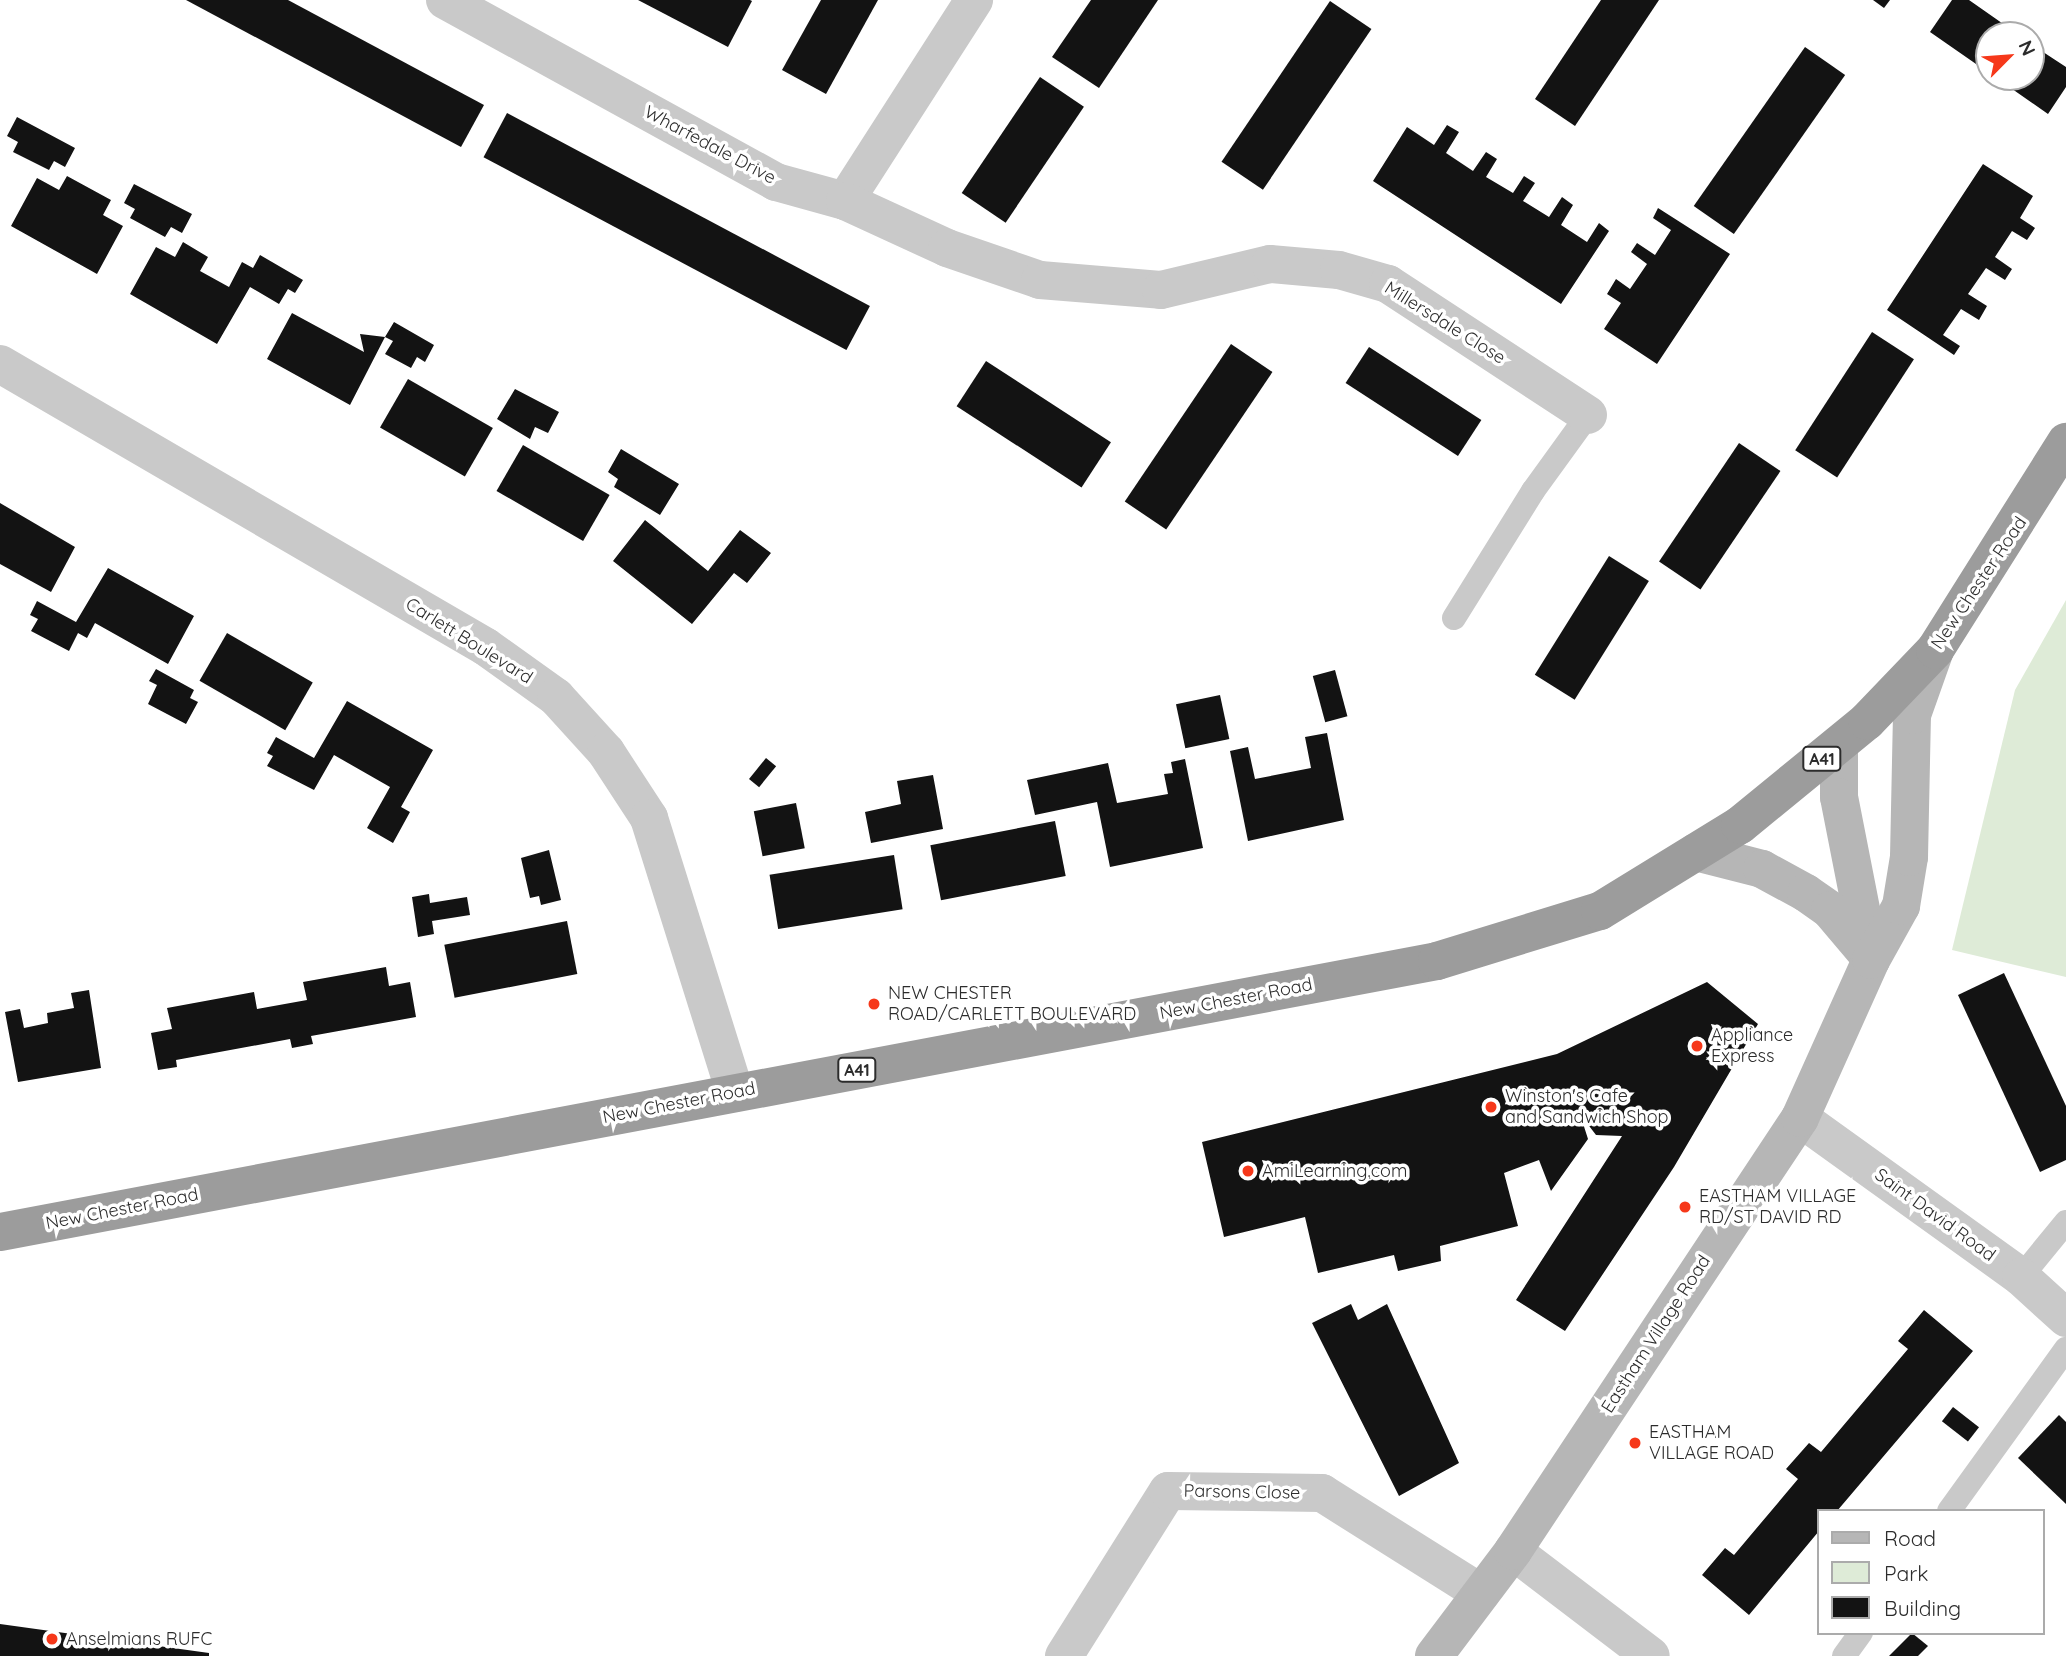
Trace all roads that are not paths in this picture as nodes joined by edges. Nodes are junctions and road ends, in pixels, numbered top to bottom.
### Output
1 (445, 0) edge
2 (974, 0) edge
3 (845, 201) junction
4 (0, 364) edge
5 (1588, 415) joint
6 (2066, 442) edge
7 (1454, 618) dead end
8 (1935, 650) junction
9 (1839, 745) junction
10 (1696, 852) junction
11 (1871, 960) junction
12 (735, 1093) junction
13 (1800, 1118) junction
14 (2066, 1222) edge
15 (0, 1232) edge
16 (2021, 1277) junction
17 (2066, 1318) edge
18 (2066, 1349) edge
19 (1950, 1509) edge
20 (1513, 1551) junction
21 (1481, 1593) junction
22 (1860, 1635) edge
23 (1064, 1656) edge
24 (1434, 1656) edge
25 (1651, 1656) edge
26 (1844, 1656) edge

1 - 3 street, Wharfedale Drive
2 - 3 street
3 - 5 street, Millersdale Close
4 - 12 street, Carlett Boulevard
5 - 7 lane
6 - 8 highway, New Chester Road / A41
8 - 9 highway, New Chester Road / A41
8 - 11 main road, Eastham Village Road
9 - 10 highway, New Chester Road / A41
9 - 11 main road
10 - 11 main road
10 - 12 highway, New Chester Road / A41
11 - 13 main road, Eastham Village Road
12 - 15 highway, New Chester Road / A41
13 - 16 street, Saint David Road
13 - 20 main road, Eastham Village Road
14 - 16 lane
16 - 17 street, Saint David Road
18 - 19 lane
20 - 21 main road, Eastham Village Road
20 - 25 street
21 - 23 street, Parsons Close
21 - 24 main road, Eastham Village Road
22 - 26 lane

